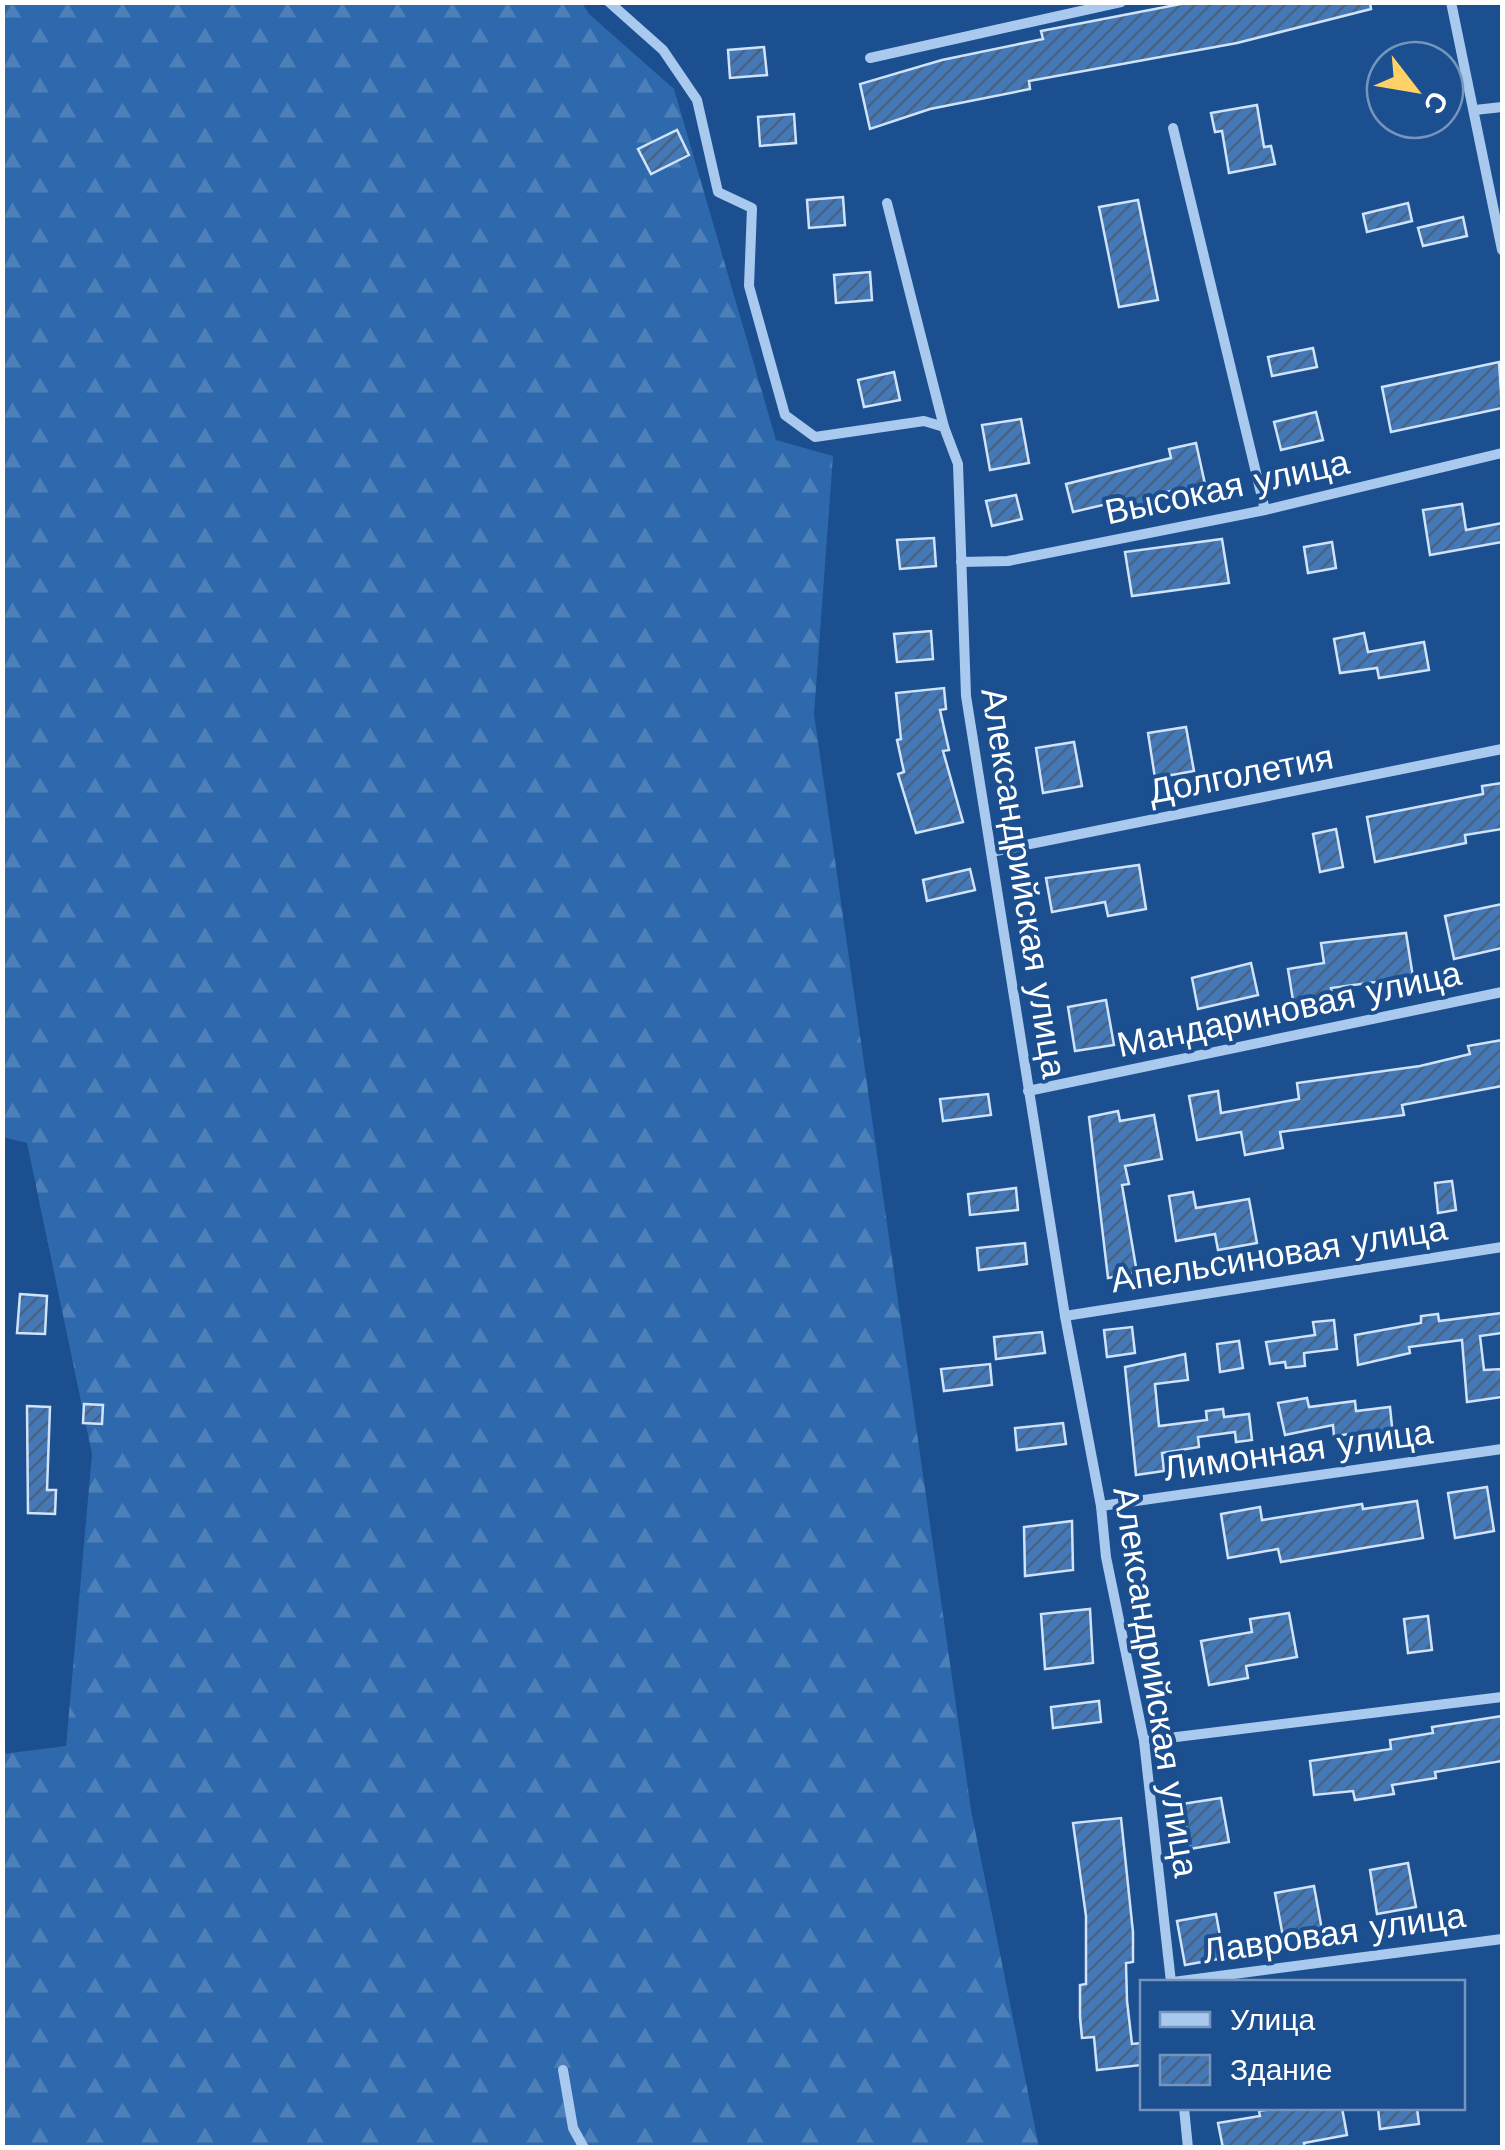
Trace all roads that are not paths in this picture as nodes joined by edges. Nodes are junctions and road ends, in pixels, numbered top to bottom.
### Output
1 (609, 2) edge
2 (1122, 2) edge
3 (1451, 2) edge
4 (870, 58) dead end
5 (1502, 108) edge
6 (1475, 110) junction
7 (1173, 128) dead end
8 (886, 203) dead end
9 (1502, 250) edge
10 (944, 428) junction
11 (1502, 453) edge
12 (1264, 510) junction
13 (962, 562) junction
14 (1502, 750) edge
15 (991, 852) junction
16 (1502, 992) edge
17 (1028, 1090) junction
18 (1502, 1247) edge
19 (1065, 1316) junction
20 (1502, 1449) edge
21 (1102, 1506) junction
22 (1502, 1697) edge
23 (1144, 1741) junction
24 (1502, 1939) edge
25 (1172, 1980) edge
26 (1187, 1980) edge
27 (563, 2070) dead end
28 (1184, 2110) edge
29 (584, 2148) edge
30 (1188, 2148) edge

1 - 10 street
2 - 4 street
3 - 6 street
5 - 6 street
6 - 9 street
7 - 12 street
8 - 10 street, Александрийская улица
10 - 13 street, Александрийская улица
11 - 12 street, Высокая улица
12 - 13 street, Высокая улица
13 - 15 street, Александрийская улица
14 - 15 street, Долголетия
15 - 17 street, Александрийская улица
16 - 17 street, Мандариновая улица
17 - 19 street, Александрийская улица
18 - 19 street, Апельсиновая улица
19 - 21 street, Александрийская улица
20 - 21 street, Лимонная улица
21 - 23 street, Александрийская улица
22 - 23 street
23 - 25 street, Александрийская улица
24 - 26 street, Лавровая улица
27 - 29 street
28 - 30 street

